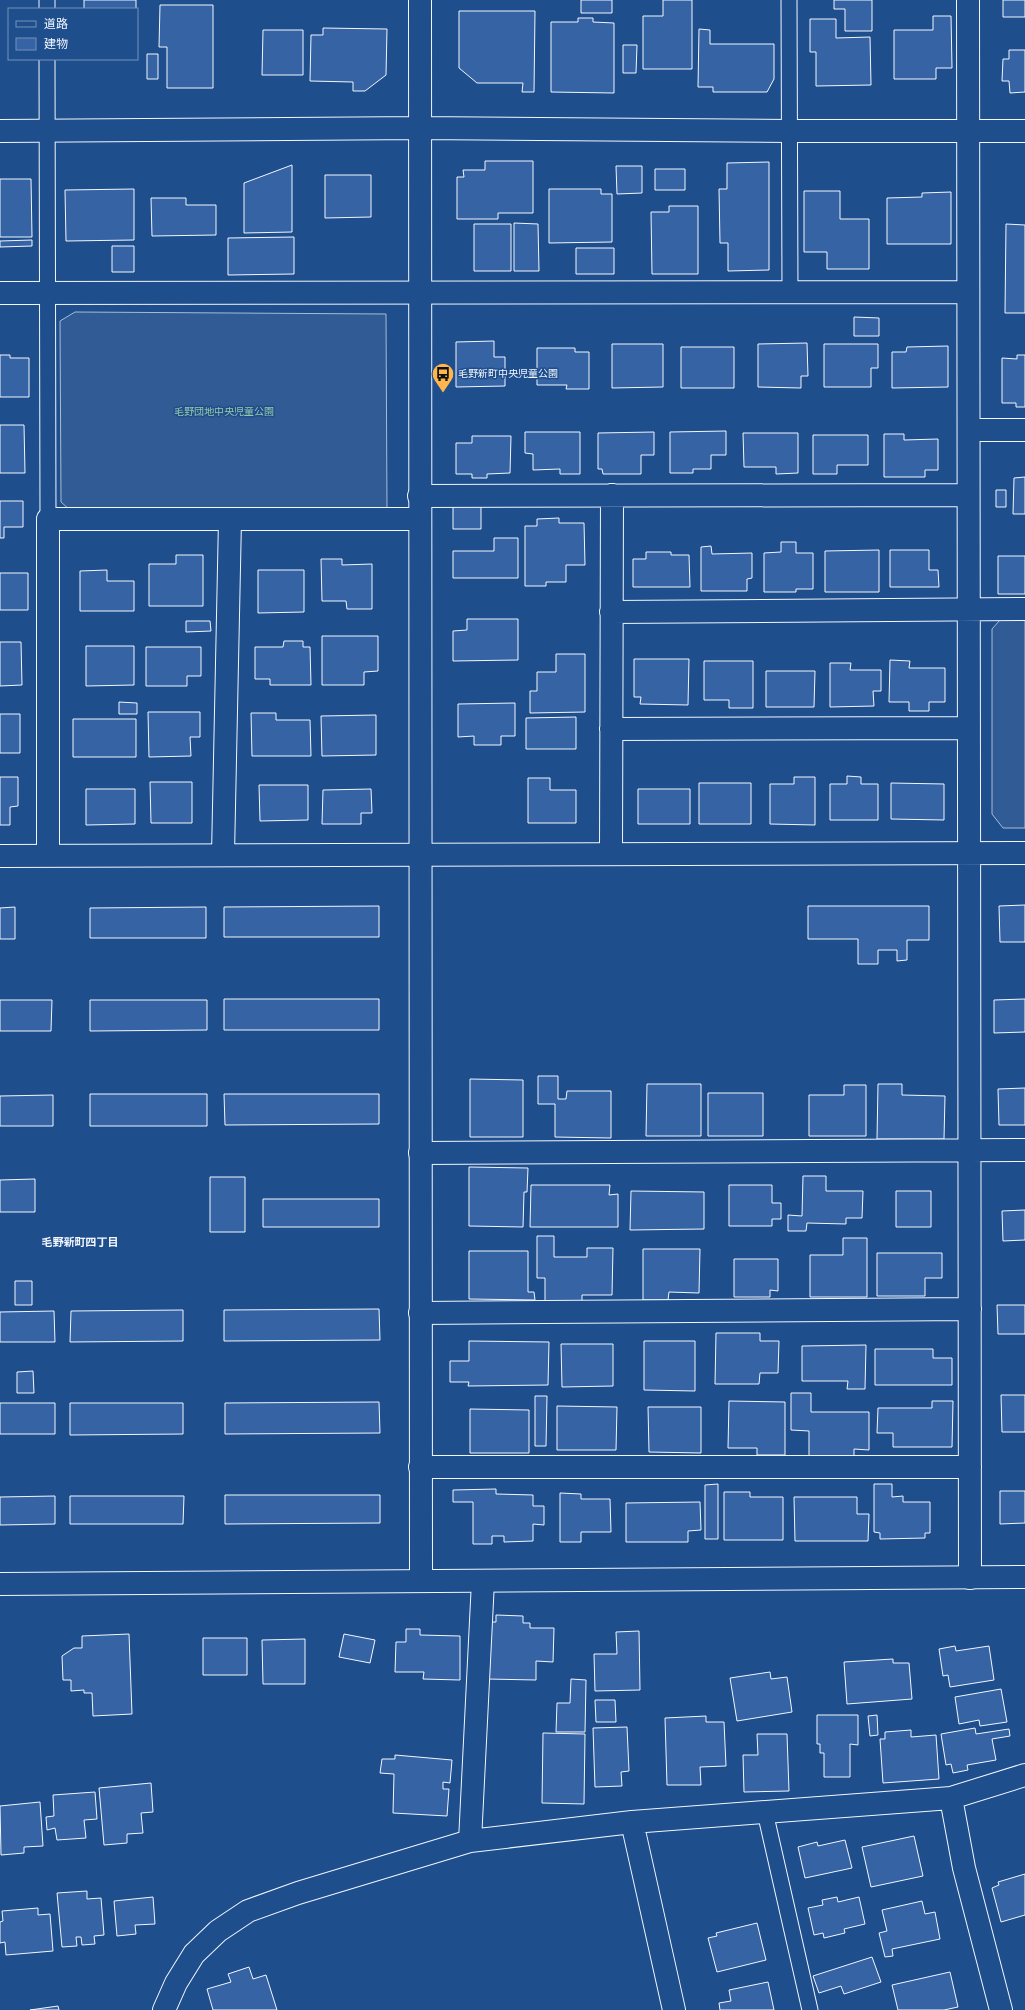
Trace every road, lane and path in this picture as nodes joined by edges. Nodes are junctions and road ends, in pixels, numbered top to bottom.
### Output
1 (420, 0) edge
2 (789, 0) edge
3 (968, 0) edge
4 (47, 60) edge
5 (420, 128) junction
6 (47, 130) junction
7 (0, 131) edge
8 (790, 131) junction
9 (968, 131) junction
10 (1025, 131) edge
11 (968, 292) junction
12 (0, 293) edge
13 (47, 293) junction
14 (420, 293) junction
15 (790, 293) junction
16 (968, 430) junction
17 (1025, 430) edge
18 (612, 495) junction
19 (968, 495) junction
20 (420, 496) junction
21 (48, 519) junction
22 (230, 519) junction
23 (420, 519) junction
24 (1025, 609) edge
25 (969, 610) junction
26 (611, 612) junction
27 (969, 728) junction
28 (611, 729) junction
29 (969, 853) junction
30 (1025, 853) edge
31 (610, 854) junction
32 (48, 855) junction
33 (223, 855) junction
34 (420, 855) junction
35 (0, 856) edge
36 (970, 1150) junction
37 (1025, 1150) edge
38 (420, 1153) junction
39 (970, 1309) junction
40 (420, 1313) junction
41 (420, 1467) junction
42 (970, 1467) junction
43 (1025, 1577) edge
44 (970, 1578) junction
45 (420, 1581) junction
46 (484, 1581) junction
47 (0, 1584) edge
48 (1025, 1775) edge
49 (951, 1798) junction
50 (765, 1812) junction
51 (632, 1822) junction
52 (470, 1842) junction
53 (164, 2010) edge
54 (674, 2010) edge
55 (810, 2010) edge
56 (1001, 2010) edge

1 - 5 street
2 - 8 lane
3 - 9 street
4 - 6 lane
5 - 6 street
5 - 8 street
5 - 14 street
6 - 7 street
6 - 13 lane
8 - 9 street
8 - 15 lane
9 - 10 street
9 - 11 street
11 - 15 street
11 - 16 street
12 - 13 street
13 - 14 street
13 - 21 lane
14 - 15 street
14 - 20 street
16 - 17 street
16 - 19 street
18 - 19 street
18 - 20 street
18 - 26 street
19 - 25 street
20 - 23 street
21 - 22 street
21 - 32 street
22 - 23 street
22 - 33 street
23 - 34 street
24 - 25 street
25 - 26 street
25 - 27 street
26 - 28 street
27 - 28 street
27 - 29 street
28 - 31 street
29 - 30 street
29 - 31 street
29 - 36 street
31 - 34 street
32 - 33 street
32 - 35 street
33 - 34 street
34 - 38 street
36 - 37 street
36 - 38 street
36 - 39 street
38 - 40 street
39 - 40 street
39 - 42 street
40 - 41 street
41 - 42 street
41 - 45 street
42 - 44 street
43 - 44 street
44 - 46 street
45 - 46 street
45 - 47 street
46 - 52 street
48 - 49 street
49 - 50 street
49 - 56 street
50 - 51 street
50 - 55 lane
51 - 52 street
51 - 54 street
52 - 53 street

